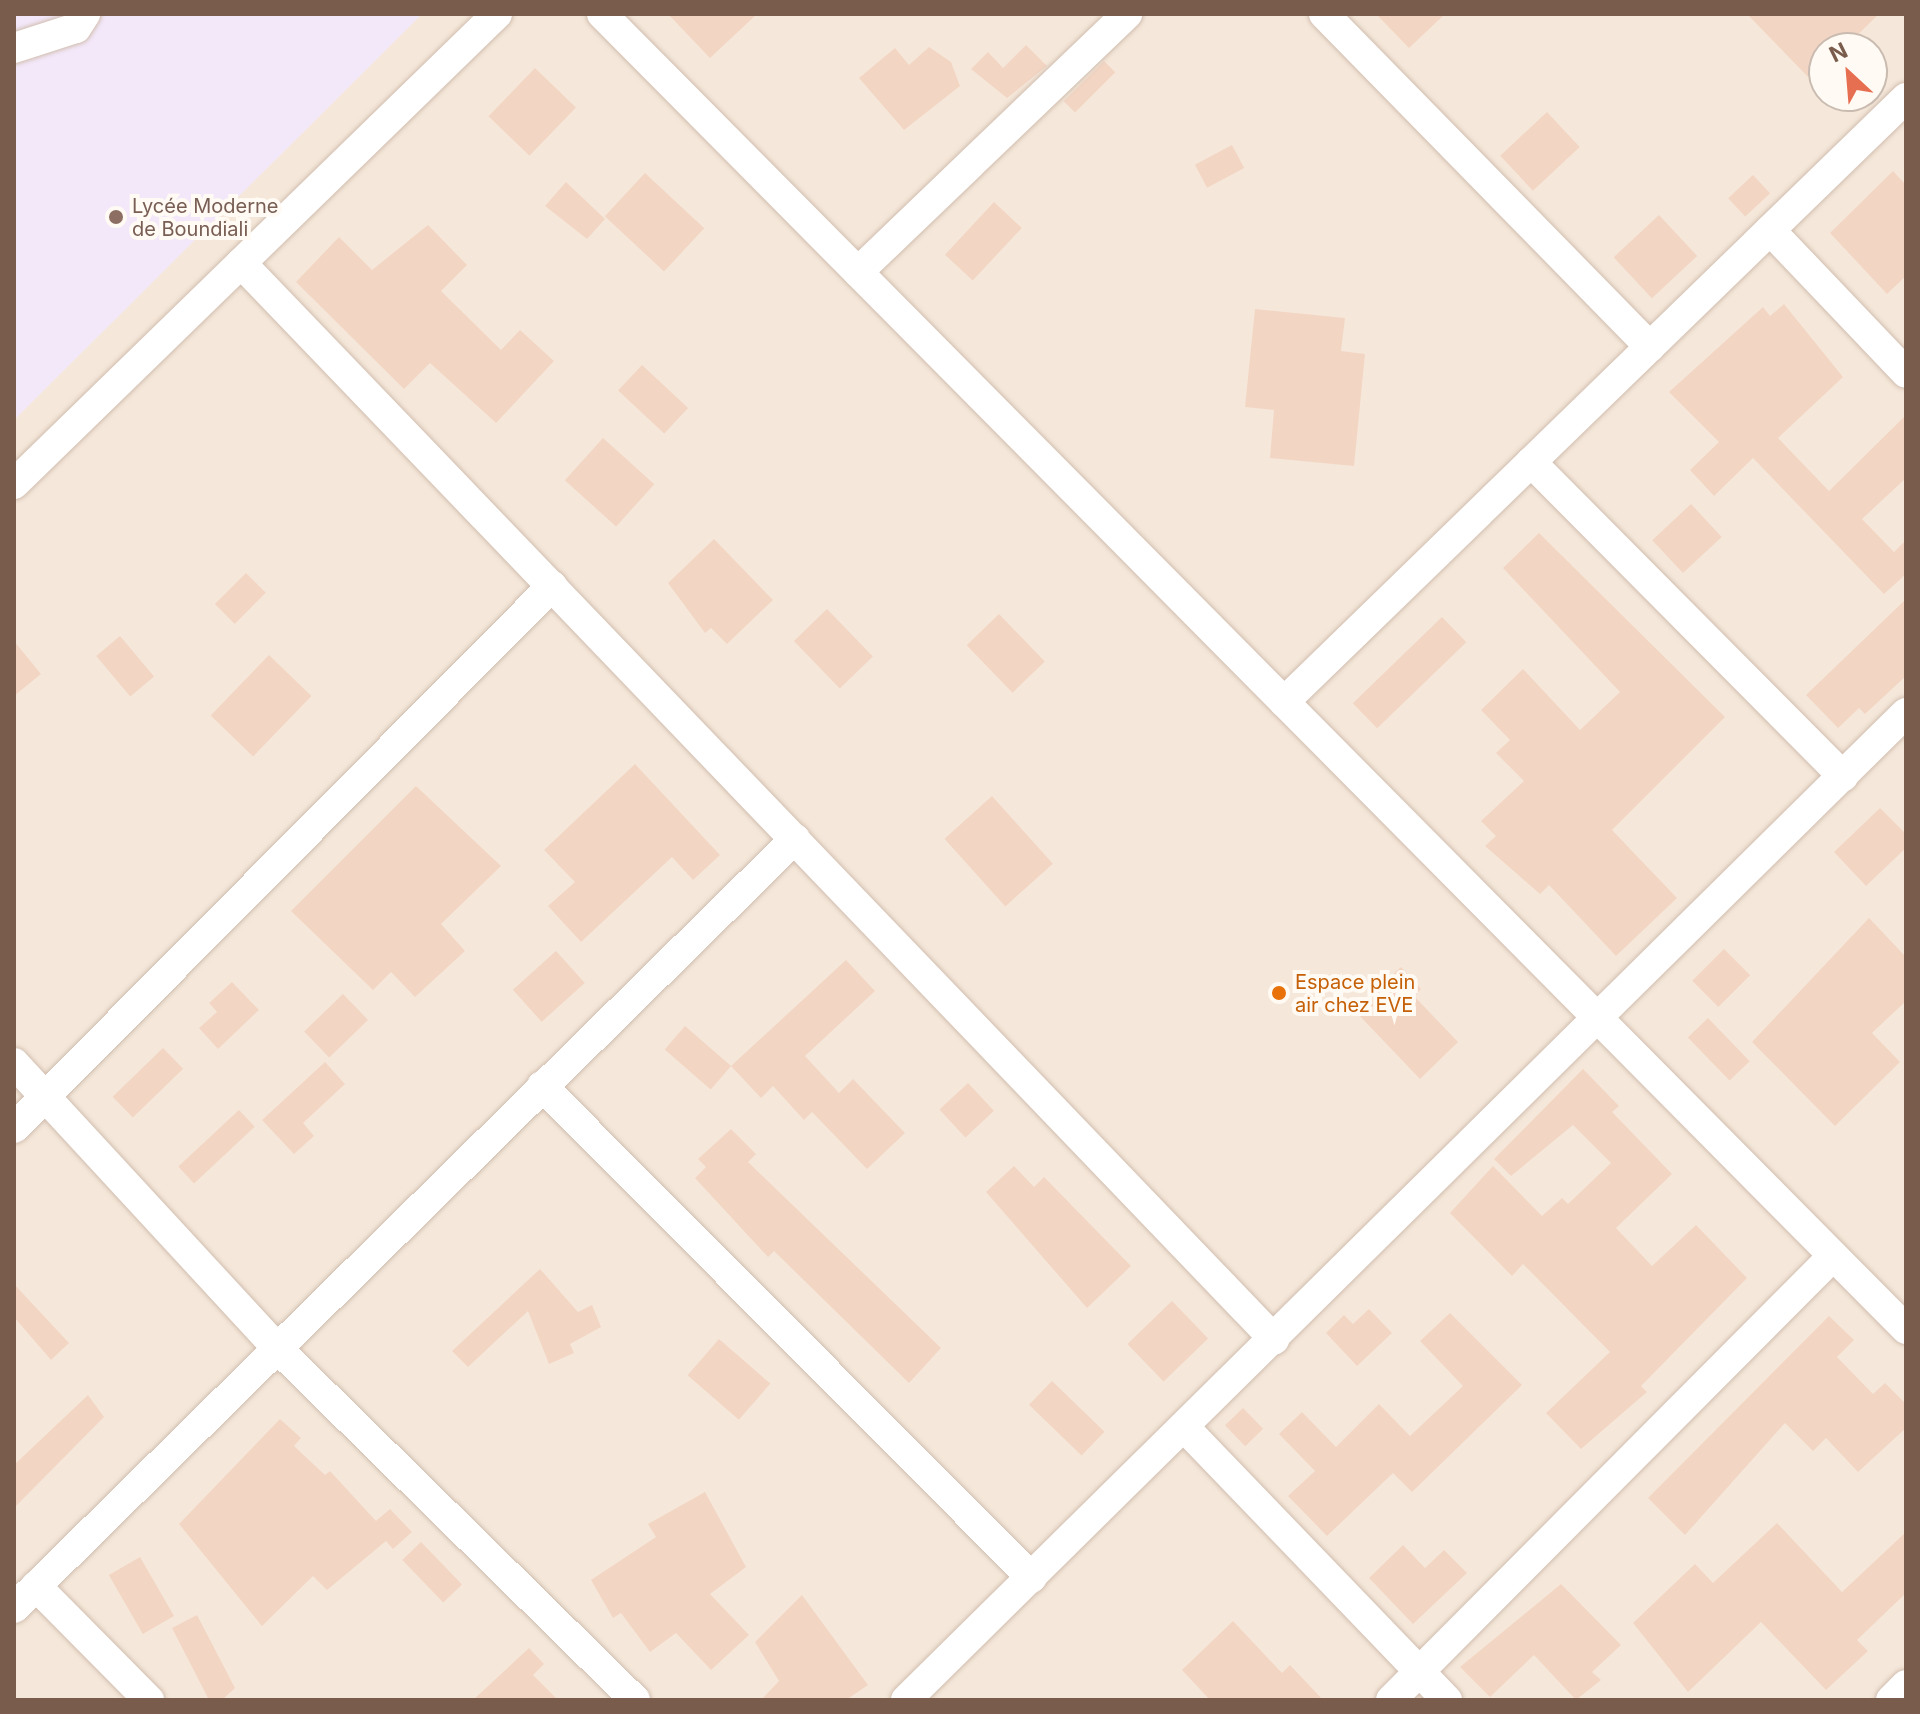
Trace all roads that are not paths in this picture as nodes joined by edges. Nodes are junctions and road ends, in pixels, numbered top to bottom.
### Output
1 (85, 14) edge
2 (497, 14) edge
3 (602, 14) edge
4 (1127, 14) edge
5 (1324, 14) edge
6 (14, 48) edge
7 (1906, 98) edge
8 (1770, 230) junction
9 (241, 263) junction
10 (858, 272) junction
11 (1650, 347) junction
12 (1906, 373) edge
13 (1531, 462) junction
14 (14, 484) edge
15 (552, 586) junction
16 (1284, 702) junction
17 (1906, 713) edge
18 (1843, 776) junction
19 (795, 839) junction
20 (1599, 1019) junction
21 (14, 1063) edge
22 (542, 1086) junction
23 (45, 1098) junction
24 (14, 1128) edge
25 (1833, 1256) junction
26 (1906, 1329) edge
27 (1274, 1339) junction
28 (277, 1348) junction
29 (1187, 1430) junction
30 (1032, 1578) junction
31 (36, 1586) junction
32 (14, 1608) edge
33 (1418, 1672) junction
34 (1906, 1685) edge
35 (149, 1700) edge
36 (635, 1700) edge
37 (906, 1700) edge
38 (1391, 1700) edge
39 (1447, 1700) edge
40 (1891, 1700) edge

1 - 6 street
2 - 9 street
3 - 10 street
4 - 10 street
5 - 11 street
7 - 8 street
8 - 11 street
8 - 12 street
9 - 14 street
9 - 15 street
10 - 16 street
11 - 13 street
13 - 16 street
13 - 18 street
15 - 19 street
15 - 23 street
16 - 20 street
17 - 18 street
18 - 20 street
19 - 22 street
19 - 27 street
20 - 25 street
20 - 27 street
21 - 23 street
22 - 28 street
22 - 30 street
23 - 24 street
23 - 28 street
25 - 26 street
25 - 33 street
27 - 29 street
28 - 31 street
28 - 36 street
29 - 30 street
29 - 33 street
30 - 37 street
31 - 32 street
31 - 35 street
33 - 38 street
33 - 39 street
34 - 40 street

